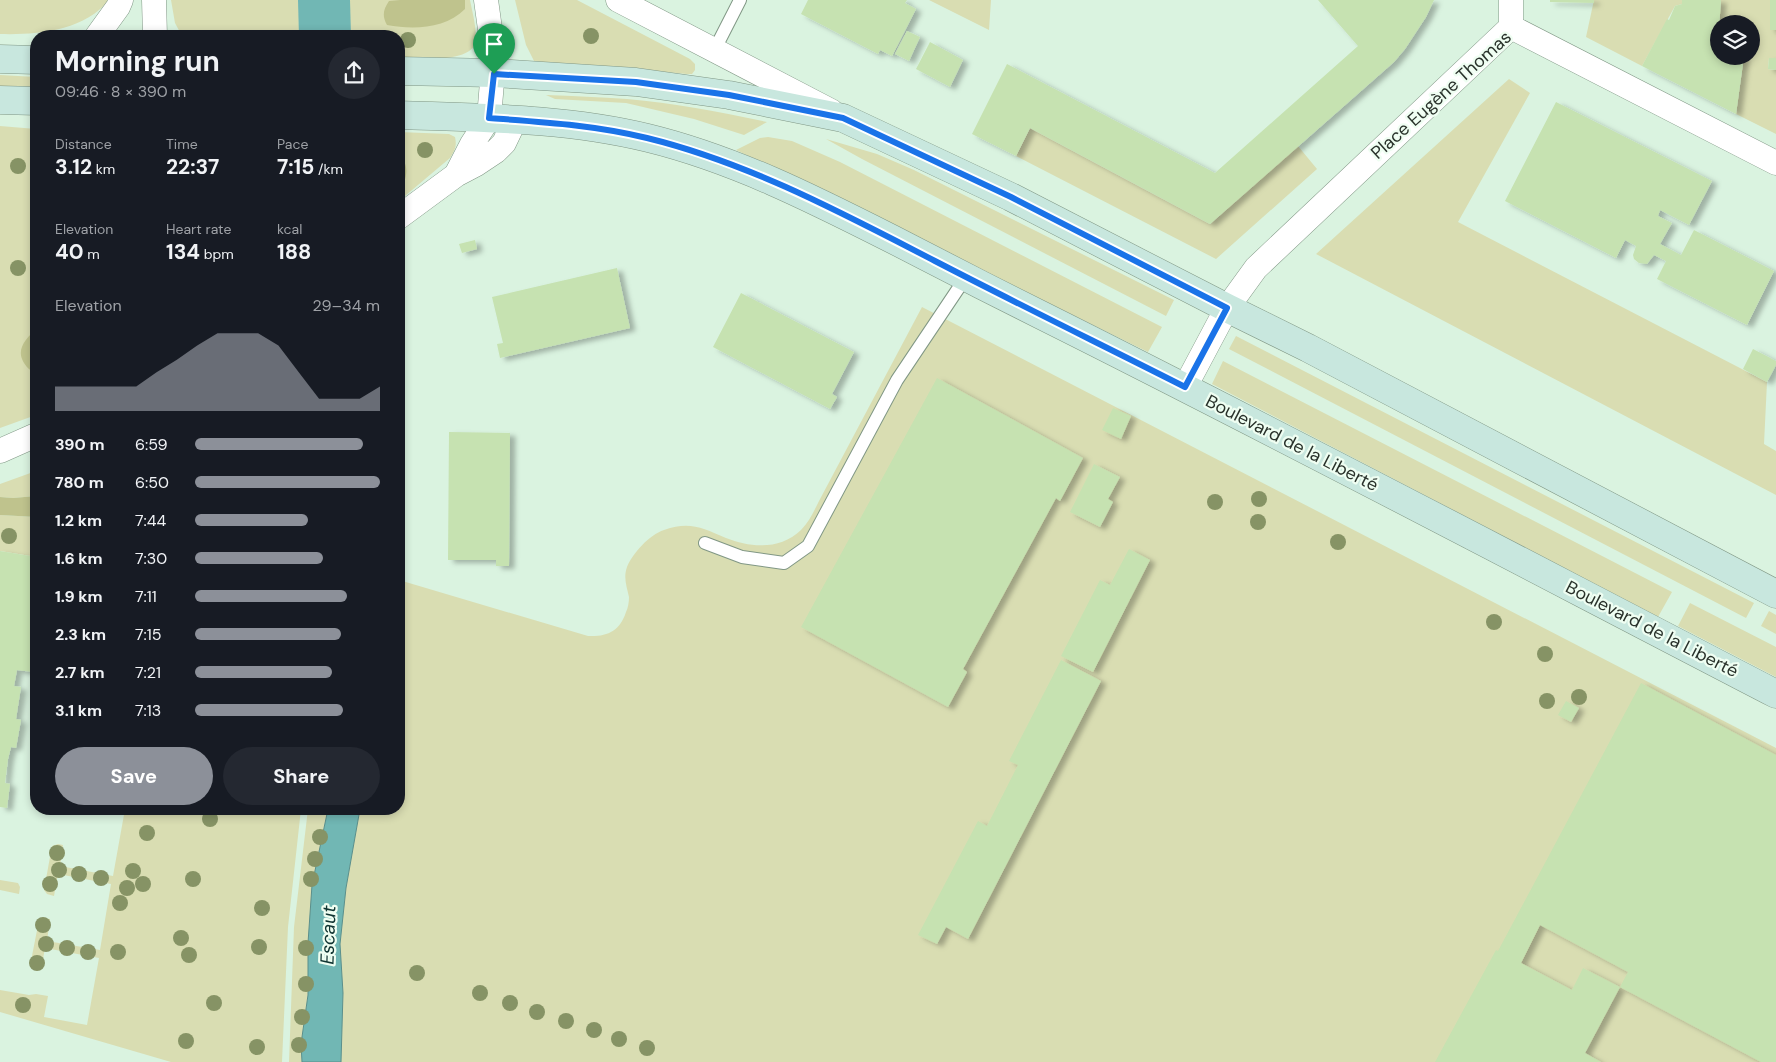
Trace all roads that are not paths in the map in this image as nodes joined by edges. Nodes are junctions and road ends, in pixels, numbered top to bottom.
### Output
1 (121, 0) edge
2 (154, 0) edge
3 (486, 0) edge
4 (618, 0) edge
5 (740, 0) edge
6 (1511, 0) edge
7 (1511, 27) junction
8 (101, 30) edge
9 (155, 30) edge
10 (714, 49) junction
11 (405, 71) edge
12 (494, 74) junction
13 (405, 115) edge
14 (843, 118) junction
15 (502, 119) junction
16 (1776, 163) edge
17 (405, 213) edge
18 (966, 277) junction
19 (1227, 308) junction
20 (1185, 387) junction
21 (30, 438) edge
22 (0, 451) edge
23 (705, 542) dead end
24 (1776, 594) edge
25 (1776, 694) edge

1 - 8 street
2 - 9 street
3 - 12 street
4 - 10 street
5 - 10 lane
6 - 7 street
7 - 16 street, Place Eugène Thomas
7 - 19 street, Place Eugène Thomas
10 - 14 street
11 - 12 main road
12 - 14 main road
12 - 15 street
13 - 15 main road, Boulevard de la Liberté
14 - 19 main road
15 - 17 street
15 - 18 main road, Boulevard de la Liberté
18 - 20 main road, Boulevard de la Liberté
18 - 23 lane
19 - 20 street, Place Eugène Thomas
19 - 24 main road
20 - 25 main road, Boulevard de la Liberté
21 - 22 street

